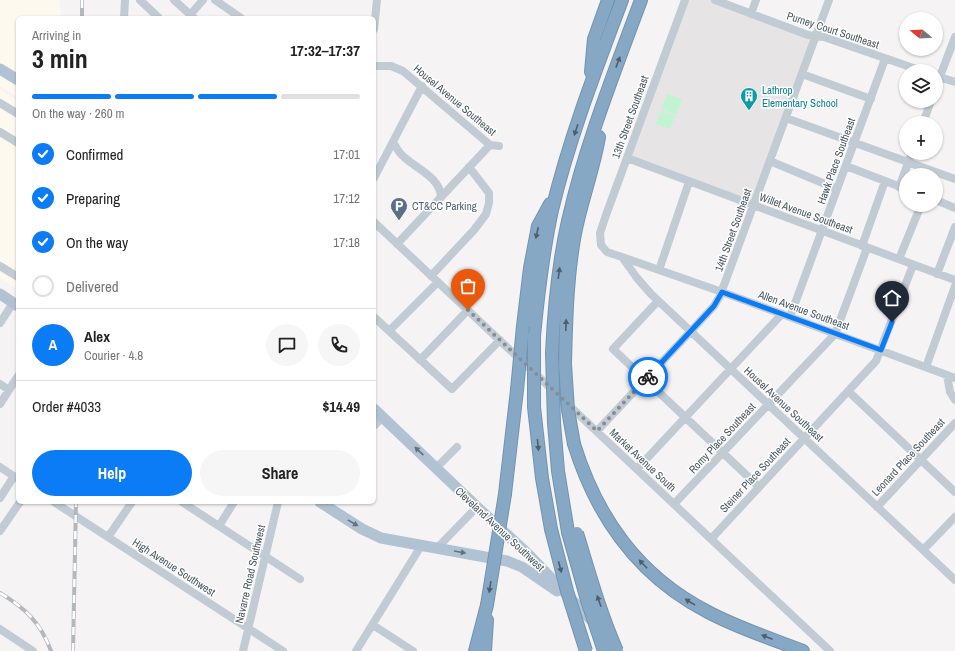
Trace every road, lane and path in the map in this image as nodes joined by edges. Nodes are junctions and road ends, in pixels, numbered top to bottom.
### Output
1 (125, 0) edge
2 (140, 0) edge
3 (174, 0) edge
4 (203, 0) edge
5 (215, 0) edge
6 (376, 0) edge
7 (608, 0) edge
8 (622, 0) edge
9 (641, 0) edge
10 (685, 0) edge
11 (715, 0) edge
12 (756, 0) edge
13 (829, 0) edge
14 (751, 14) junction
15 (124, 16) edge
16 (157, 16) edge
17 (192, 16) edge
18 (238, 16) edge
19 (375, 16) edge
20 (816, 36) junction
21 (955, 37) edge
22 (885, 59) junction
23 (900, 64) edge
24 (943, 65) edge
25 (376, 66) edge
26 (0, 69) edge
27 (802, 74) junction
28 (943, 78) edge
29 (16, 79) edge
30 (955, 82) edge
31 (422, 86) junction
32 (588, 93) junction
33 (605, 99) junction
34 (870, 99) junction
35 (0, 103) edge
36 (16, 113) edge
37 (786, 118) junction
38 (0, 132) edge
39 (16, 142) edge
40 (393, 142) junction
41 (854, 142) junction
42 (490, 145) junction
43 (499, 146) dead end
44 (627, 158) junction
45 (770, 161) junction
46 (908, 162) junction
47 (846, 166) junction
48 (469, 167) junction
49 (907, 168) edge
50 (376, 174) edge
51 (955, 179) edge
52 (885, 181) junction
53 (689, 182) junction
54 (559, 185) junction
55 (899, 186) edge
56 (837, 189) junction
57 (441, 196) junction
58 (943, 203) edge
59 (754, 205) junction
60 (955, 208) edge
61 (918, 212) edge
62 (376, 224) edge
63 (955, 227) edge
64 (822, 231) junction
65 (376, 232) edge
66 (388, 236) junction
67 (397, 244) junction
68 (865, 247) junction
69 (622, 257) junction
70 (899, 259) junction
71 (913, 265) junction
72 (0, 266) edge
73 (659, 270) junction
74 (937, 274) junction
75 (16, 276) edge
76 (431, 276) junction
77 (955, 280) edge
78 (438, 282) junction
79 (955, 286) edge
80 (722, 292) junction
81 (0, 294) edge
82 (658, 301) junction
83 (16, 304) edge
84 (468, 310) junction
85 (782, 314) junction
86 (790, 317) junction
87 (376, 319) edge
88 (0, 323) edge
89 (389, 331) junction
90 (691, 331) junction
91 (835, 334) junction
92 (500, 340) junction
93 (881, 350) junction
94 (420, 360) junction
95 (926, 367) junction
96 (731, 369) junction
97 (947, 375) junction
98 (955, 378) edge
99 (16, 379) edge
100 (645, 379) junction
101 (0, 384) edge
102 (9, 390) junction
103 (848, 391) junction
104 (955, 400) edge
105 (0, 404) edge
106 (768, 404) junction
107 (376, 411) edge
108 (382, 417) junction
109 (686, 418) junction
110 (955, 423) edge
111 (376, 424) edge
112 (597, 431) junction
113 (804, 439) junction
114 (457, 447) dead end
115 (722, 453) junction
116 (921, 460) junction
117 (0, 467) edge
118 (436, 468) junction
119 (637, 469) junction
120 (16, 477) edge
121 (759, 487) junction
122 (955, 492) edge
123 (0, 498) edge
124 (19, 504) edge
125 (57, 504) edge
126 (131, 504) edge
127 (185, 504) edge
128 (233, 504) edge
129 (278, 504) edge
130 (323, 504) edge
131 (674, 504) junction
132 (477, 507) junction
133 (877, 507) junction
134 (955, 517) edge
135 (219, 526) junction
136 (0, 531) edge
137 (573, 532) junction
138 (108, 537) junction
139 (711, 538) junction
140 (421, 546) junction
141 (437, 548) junction
142 (922, 550) junction
143 (265, 556) junction
144 (300, 579) dead end
145 (955, 580) edge
146 (487, 604) junction
147 (586, 616) junction
148 (373, 625) junction
149 (0, 629) edge
150 (248, 629) junction
151 (33, 651) edge
152 (243, 651) edge
153 (282, 651) edge
154 (356, 651) edge
155 (413, 651) edge
156 (475, 651) edge
157 (485, 651) edge
158 (586, 651) edge
159 (604, 651) edge
160 (617, 651) edge
161 (625, 651) edge
162 (803, 651) edge
163 (830, 651) edge

1 - 15 street
2 - 16 street
3 - 17 street
4 - 17 street
5 - 18 street
6 - 19 street
7 - 32 highway
8 - 32 highway
33 -> 9 highway
10 - 44 street, 13th Street Southeast
11 - 14 street, Purney Court Southeast
12 - 14 street
13 - 20 street, 14th Street Southeast
14 - 20 street, Purney Court Southeast
20 - 22 street, Purney Court Southeast
20 - 27 street, 14th Street Southeast
21 - 24 street
22 - 23 street, Purney Court Southeast
22 - 34 street, Hawk Place Southeast
25 - 31 street, Housel Avenue Southeast
26 - 29 main road
27 - 34 street
27 - 37 street, 14th Street Southeast
28 - 30 street
31 - 40 street
31 - 42 street, Housel Avenue Southeast
32 -> 54 highway
137 -> 33 highway, bridge
162 -> 33 highway, bridge
34 - 41 street, Hawk Place Southeast
35 - 36 street
37 - 41 street
37 - 45 street, 14th Street Southeast
38 - 39 street
40 - 50 street
40 - 57 street
41 - 46 street
41 - 47 street, Hawk Place Southeast
42 - 43 street, Housel Avenue Southeast
42 - 48 street
44 - 53 street, Willet Avenue Southeast
44 - 69 street, 13th Street Southeast
45 - 56 street
45 - 59 street, 14th Street Southeast
46 - 49 street
46 - 51 street
47 - 52 street
47 - 56 street, Hawk Place Southeast
48 - 57 street
48 - 76 street
52 - 55 street
52 - 68 street
53 - 59 street, Willet Avenue Southeast
53 - 73 street
54 -> 146 highway, bridge
54 -> 158 highway, bridge
56 - 64 street, Hawk Place Southeast
57 - 67 street
58 - 60 street
59 - 64 street, Willet Avenue Southeast
59 - 80 street, 14th Street Southeast
61 - 70 street
62 - 66 street, Market Avenue South
63 - 74 street
64 - 68 street, Willet Avenue Southeast
64 - 86 street, Hawk Place Southeast
65 - 66 street, Market Avenue South
66 - 67 street, Market Avenue South
67 - 76 street, Market Avenue South
68 - 70 street, Willet Avenue Southeast
68 - 91 street
69 - 73 street, Allen Avenue Southeast
69 - 82 street, Housel Avenue Southeast
70 - 71 street, Willet Avenue Southeast
71 - 74 street, Willet Avenue Southeast
71 - 93 street, Steiner Place Southeast
72 - 75 street
73 - 80 street, Allen Avenue Southeast
74 - 77 street, Willet Avenue Southeast
76 - 78 street, Market Avenue South
78 - 84 street, Market Avenue South
78 - 89 street
79 - 95 street
80 - 85 street, Allen Avenue Southeast
80 - 90 street, 14th Street Southeast
81 - 83 main road
82 - 90 street, Housel Avenue Southeast
82 - 100 street
83 - 88 street
84 - 92 street, Market Avenue South
84 - 94 street
85 - 86 street, Allen Avenue Southeast
85 - 96 street
86 - 91 street, Allen Avenue Southeast
87 - 89 street
89 - 94 street
90 - 96 street, Housel Avenue Southeast
90 - 100 street, 14th Street Southeast
91 - 93 street, Allen Avenue Southeast
91 - 106 street, Romy Place Southeast
92 - 94 street
92 - 112 street, Market Avenue South
93 - 95 street, Allen Avenue Southeast
93 - 103 street, Steiner Place Southeast
95 - 97 street, Allen Avenue Southeast
96 - 106 street, Housel Avenue Southeast
96 - 109 street
97 - 98 street, Allen Avenue Southeast
97 - 104 street
99 - 102 street
100 - 109 street
100 - 112 street, 14th Street Southeast
101 - 102 street
102 - 105 street
103 - 113 street, Steiner Place Southeast
103 - 116 street
106 - 113 street, Housel Avenue Southeast
106 - 115 street, Romy Place Southeast
107 - 108 main road, Cleveland Avenue Southwest
108 - 111 street
118 -> 108 main road, Cleveland Avenue Southwest
109 - 115 street
109 - 119 street
110 - 116 street, Leonard Place Southeast
112 - 119 street, Market Avenue South
113 - 121 street, Steiner Place Southeast
113 - 133 street, Housel Avenue Southeast
114 - 118 street
115 - 121 street
115 - 131 street, Romy Place Southeast
116 - 122 street
116 - 133 street, Leonard Place Southeast
117 - 120 street
118 - 132 main road, Cleveland Avenue Southwest
119 - 131 street, Market Avenue South
120 - 123 street
121 - 139 street, Steiner Place Southeast
124 - 136 street
125 - 138 street, High Avenue Southwest
126 - 138 street
127 - 135 street
128 - 135 street
129 - 143 street, Navarre Road Southwest
130 -> 140 main road
131 - 139 street, Market Avenue South
132 - 141 street
132 - 147 main road, Cleveland Avenue Southwest
133 - 142 street, Housel Avenue Southeast
134 - 142 street
135 - 143 street
137 - 159 highway, bridge
160 -> 137 highway, bridge
138 - 150 street, High Avenue Southwest
139 - 163 street, Market Avenue South
140 - 141 main road
140 - 148 street
141 -> 147 main road
142 - 145 street, Housel Avenue Southeast
143 - 144 street
143 - 150 street, Navarre Road Southwest
146 - 156 highway
146 - 157 highway
147 - 161 main road, Cleveland Avenue Southwest
148 - 154 street
148 - 155 street
149 - 151 street
150 - 152 street, Navarre Road Southwest
150 - 153 street, High Avenue Southwest

